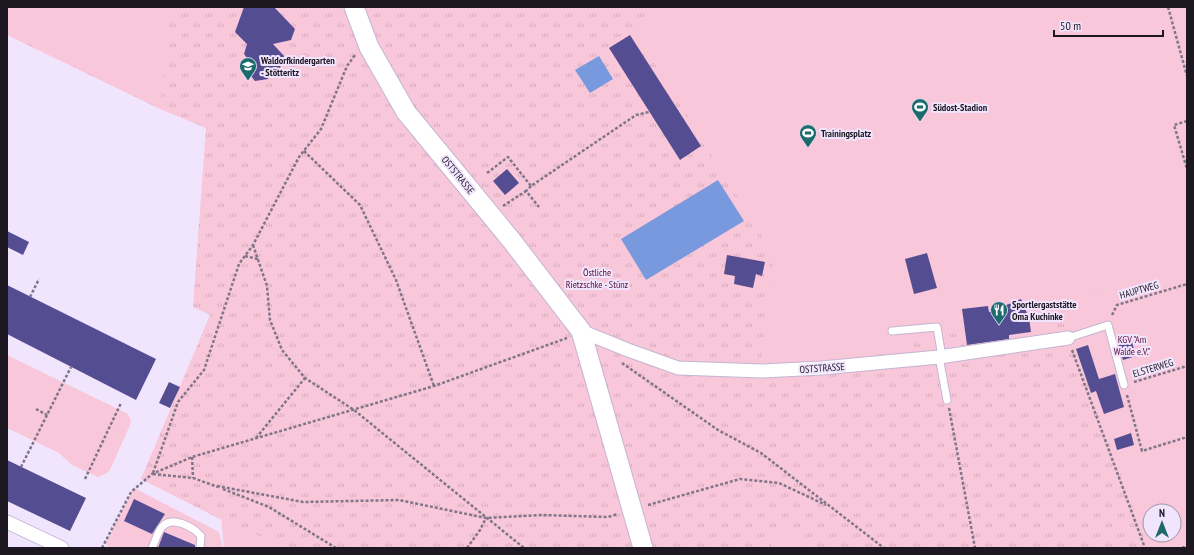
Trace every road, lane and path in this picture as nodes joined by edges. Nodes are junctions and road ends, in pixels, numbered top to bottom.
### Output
1 (354, 7) edge
2 (1168, 7) edge
3 (369, 47) junction
4 (1187, 76) edge
5 (649, 112) dead end
6 (1187, 122) edge
7 (304, 151) junction
8 (1187, 169) edge
9 (487, 173) dead end
10 (532, 186) junction
11 (526, 190) junction
12 (502, 207) dead end
13 (539, 207) dead end
14 (253, 245) junction
15 (245, 256) junction
16 (258, 259) junction
17 (39, 279) dead end
18 (1187, 284) edge
19 (30, 297) dead end
20 (1108, 325) junction
21 (581, 331) junction
22 (892, 331) dead end
23 (1068, 338) junction
24 (941, 357) junction
25 (620, 362) dead end
26 (1187, 366) edge
27 (71, 367) dead end
28 (305, 378) junction
29 (1124, 385) junction
30 (434, 386) junction
31 (948, 400) joint
32 (122, 404) dead end
33 (36, 409) dead end
34 (354, 410) junction
35 (47, 415) junction
36 (1187, 437) edge
37 (255, 439) junction
38 (192, 457) junction
39 (22, 467) dead end
40 (152, 474) junction
41 (193, 478) junction
42 (84, 479) dead end
43 (217, 486) junction
44 (830, 506) junction
45 (632, 509) junction
46 (486, 518) junction
47 (7, 522) edge
48 (1187, 546) edge
49 (62, 548) edge
50 (102, 548) edge
51 (152, 548) edge
52 (200, 548) edge
53 (336, 548) edge
54 (467, 548) edge
55 (524, 548) edge
56 (643, 548) edge
57 (884, 548) edge
58 (975, 548) edge
59 (1145, 548) edge
60 (1182, 548) edge

1 - 3 street, OSTSTRASSE
2 - 4 path
3 - 7 path
3 - 21 street, OSTSTRASSE
5 - 10 path
6 - 8 path
7 - 14 path
7 - 30 path
9 - 10 path
10 - 11 path
11 - 12 path
11 - 13 path
14 - 15 path
14 - 16 path
15 - 16 path
15 - 40 path
16 - 28 path
17 - 19 path
18 - 20 path, HAUPTWEG
20 - 23 lane
20 - 29 lane
21 - 24 street, OSTSTRASSE
21 - 30 path
21 - 45 street, OSTSTRASSE
22 - 24 lane
23 - 24 street, OSTSTRASSE
23 - 59 path
24 - 31 lane
25 - 44 path
26 - 29 path, ELSTERWEG
27 - 35 path
28 - 34 path
28 - 37 path
29 - 36 path
30 - 34 path
31 - 58 path
32 - 42 path
33 - 35 path
34 - 37 path
34 - 46 path
35 - 39 path
37 - 38 path
38 - 40 path
38 - 41 path
40 - 41 path
40 - 50 path
41 - 43 path
43 - 46 path
43 - 53 path
44 - 45 path
44 - 57 path
45 - 46 path
45 - 56 street, OSTSTRASSE
46 - 54 path
46 - 55 path
47 - 49 street
48 - 60 path
51 - 52 lane

